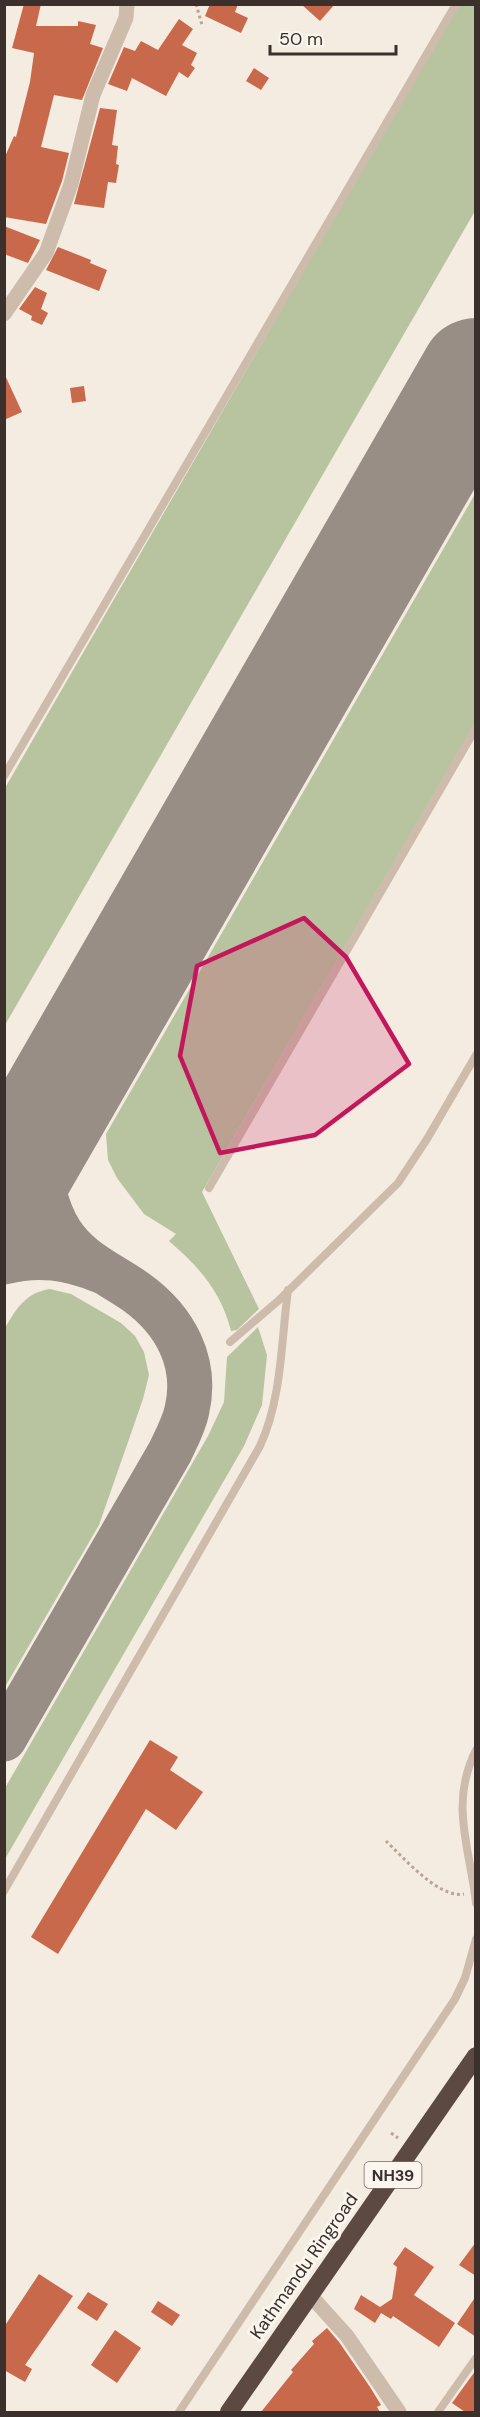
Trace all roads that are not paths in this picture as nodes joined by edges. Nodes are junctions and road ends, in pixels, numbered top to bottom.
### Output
1 (127, 4) edge
2 (456, 4) edge
3 (4, 314) edge
4 (476, 728) edge
5 (4, 776) edge
6 (476, 1055) edge
7 (209, 1188) dead end
8 (288, 1290) junction
9 (230, 1342) dead end
10 (476, 1750) edge
11 (4, 1891) edge
12 (474, 1891) edge
13 (476, 1903) edge
14 (476, 1939) edge
15 (476, 2056) edge
16 (310, 2295) junction
17 (476, 2358) edge
18 (179, 2412) edge
19 (229, 2412) edge
20 (399, 2412) edge
21 (438, 2412) edge

1 - 3 street
2 - 5 lane
4 - 7 lane
6 - 8 lane
8 - 9 lane
8 - 11 lane
10 - 12 lane
12 - 13 lane
14 - 18 lane
15 - 16 highway, Kathmandu Ringroad / NH39
16 - 19 highway, Kathmandu Ringroad / NH39
16 - 20 street
17 - 21 lane

